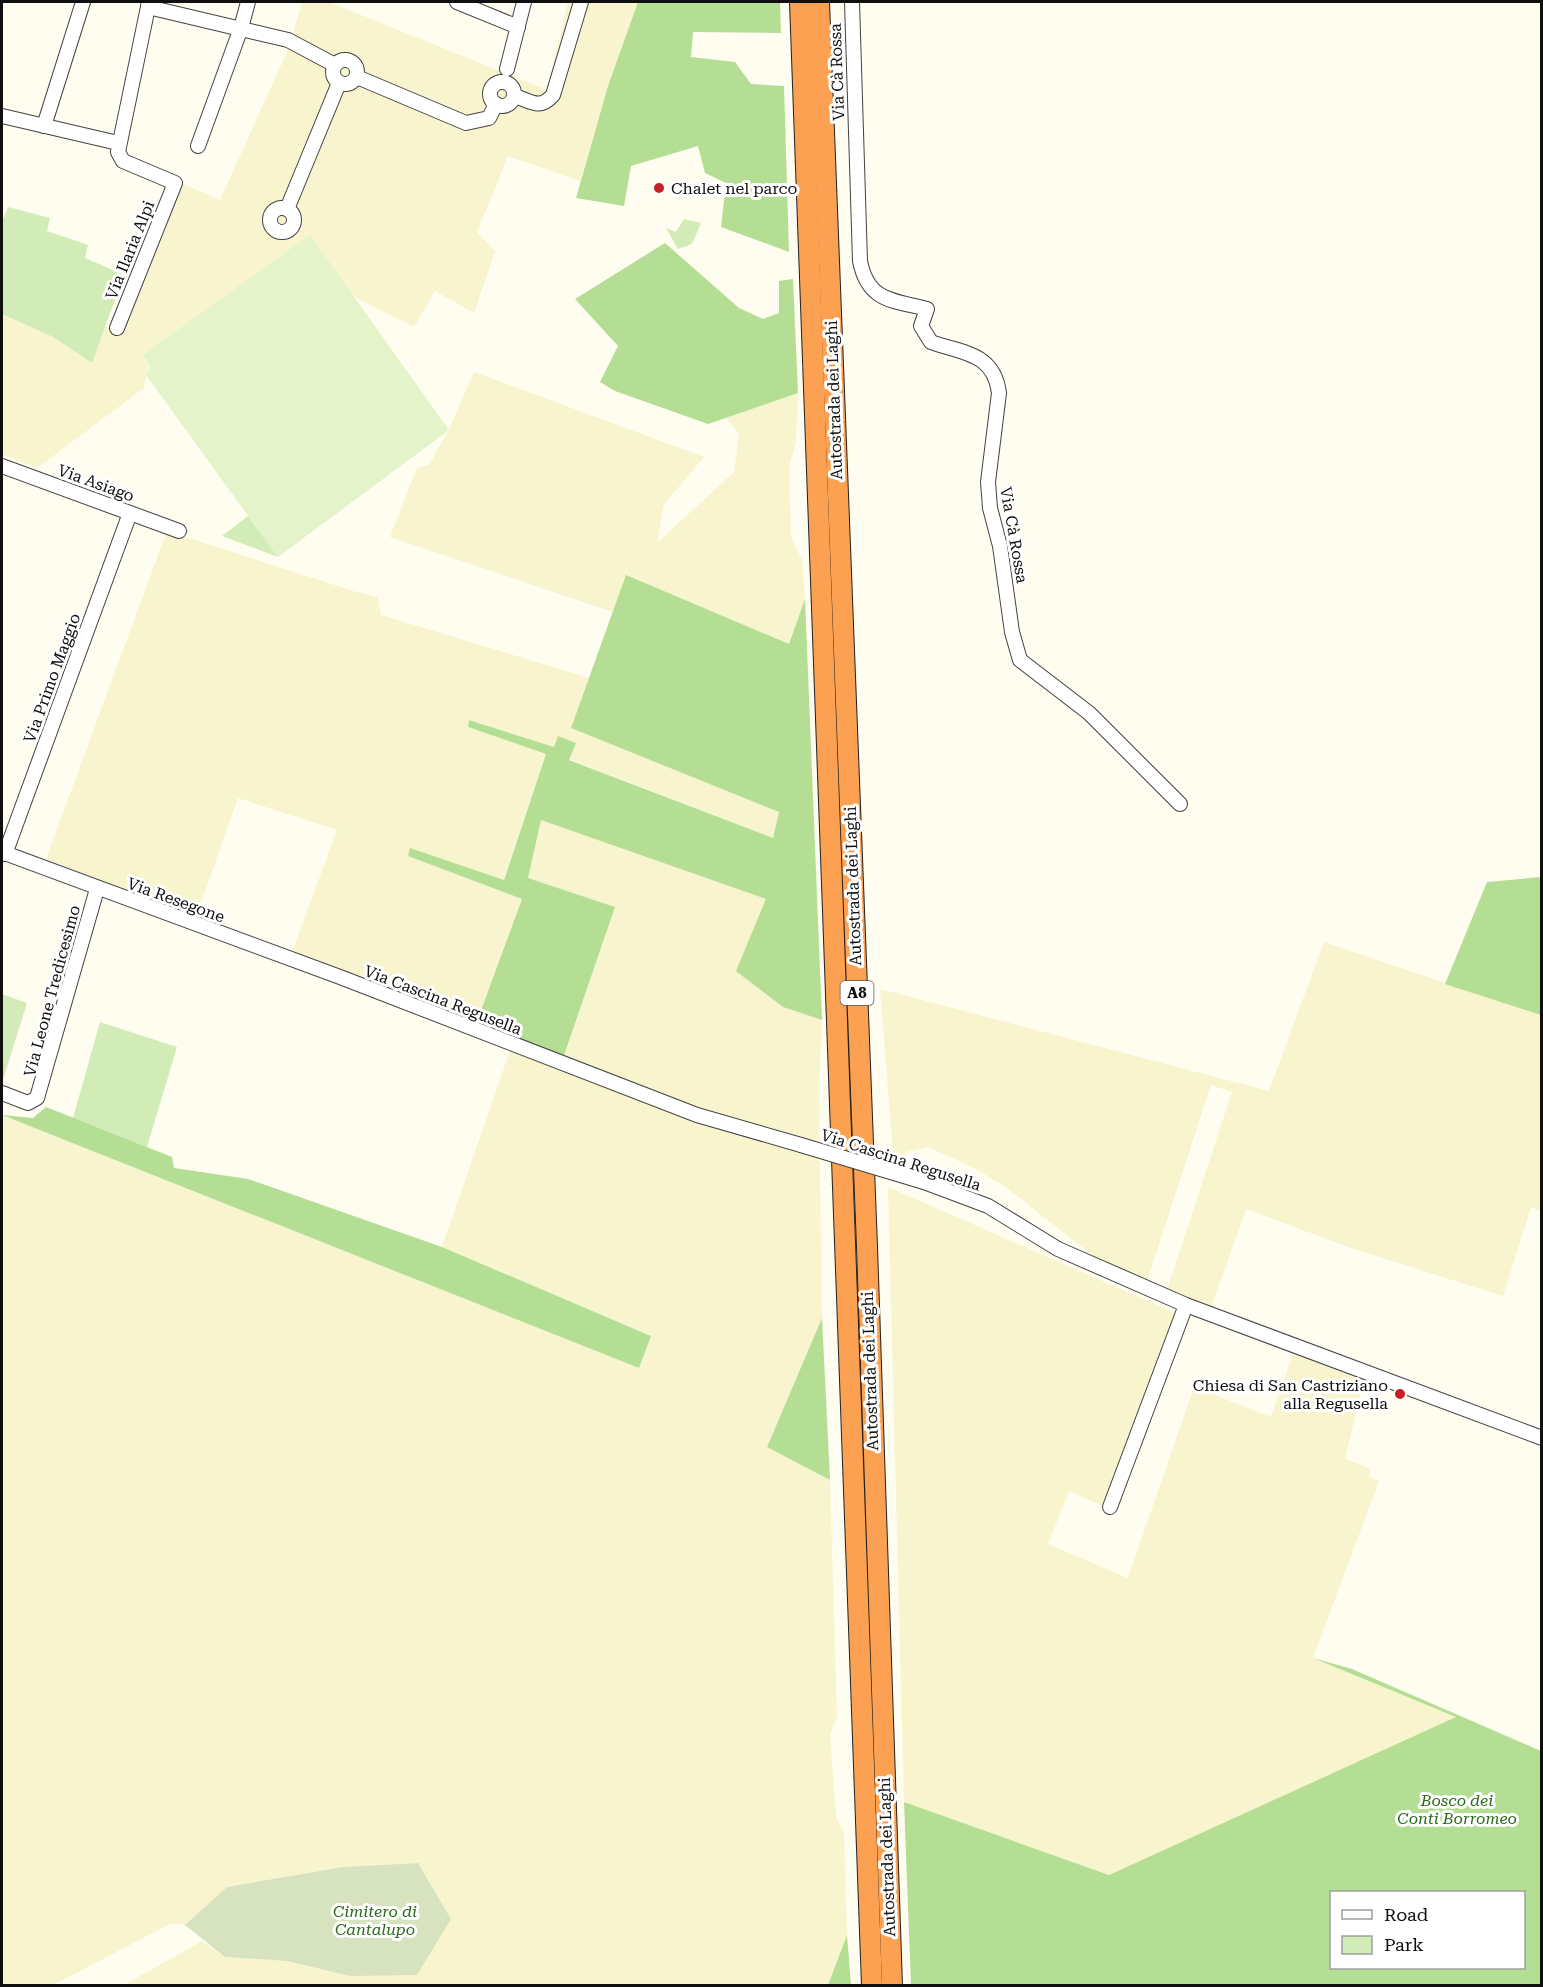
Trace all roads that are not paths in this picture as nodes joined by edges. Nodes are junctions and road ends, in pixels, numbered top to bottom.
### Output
1 (83, 2) edge
2 (248, 2) edge
3 (459, 2) edge
4 (524, 2) edge
5 (581, 2) edge
6 (800, 2) edge
7 (819, 2) edge
8 (852, 2) edge
9 (148, 4) edge
10 (518, 27) junction
11 (241, 28) junction
12 (335, 65) junction
13 (507, 69) dead end
14 (357, 77) junction
15 (339, 83) junction
16 (515, 96) junction
17 (496, 104) junction
18 (2, 116) edge
19 (44, 126) junction
20 (118, 143) junction
21 (198, 146) dead end
22 (287, 209) dead end
23 (117, 328) dead end
24 (2, 466) edge
25 (130, 513) junction
26 (179, 531) dead end
27 (1180, 804) dead end
28 (3, 853) edge
29 (97, 889) junction
30 (340, 977) joint
31 (2, 1093) edge
32 (1186, 1305) junction
33 (1542, 1438) edge
34 (1110, 1507) dead end
35 (872, 1986) edge
36 (892, 1986) edge

1 - 19 street
2 - 11 street
3 - 10 street
4 - 10 street
5 - 16 street
6 - 35 highway, Autostrada dei Laghi / A8
7 - 36 highway, Autostrada dei Laghi / A8
8 - 27 street, Via Cà Rossa
9 - 11 street
9 - 20 street
10 - 13 street
11 - 12 street
11 - 21 street
12 - 14 street
12 - 15 street
14 - 15 street
14 - 17 street
15 - 22 street
16 - 17 street
16 - 17 street
18 - 19 street
19 - 20 street
20 - 23 street, Via Ilaria Alpi
24 - 25 street, Via Asiago
25 - 26 street, Via Asiago
25 - 28 street, Via Primo Maggio
28 - 29 street, Via Resegone
29 - 30 street, Via Resegone
29 - 31 street, Via Leone Tredicesimo
30 - 32 street, Via Cascina Regusella, bridge
32 - 33 street, Via Cascina Regusella
32 - 34 street

